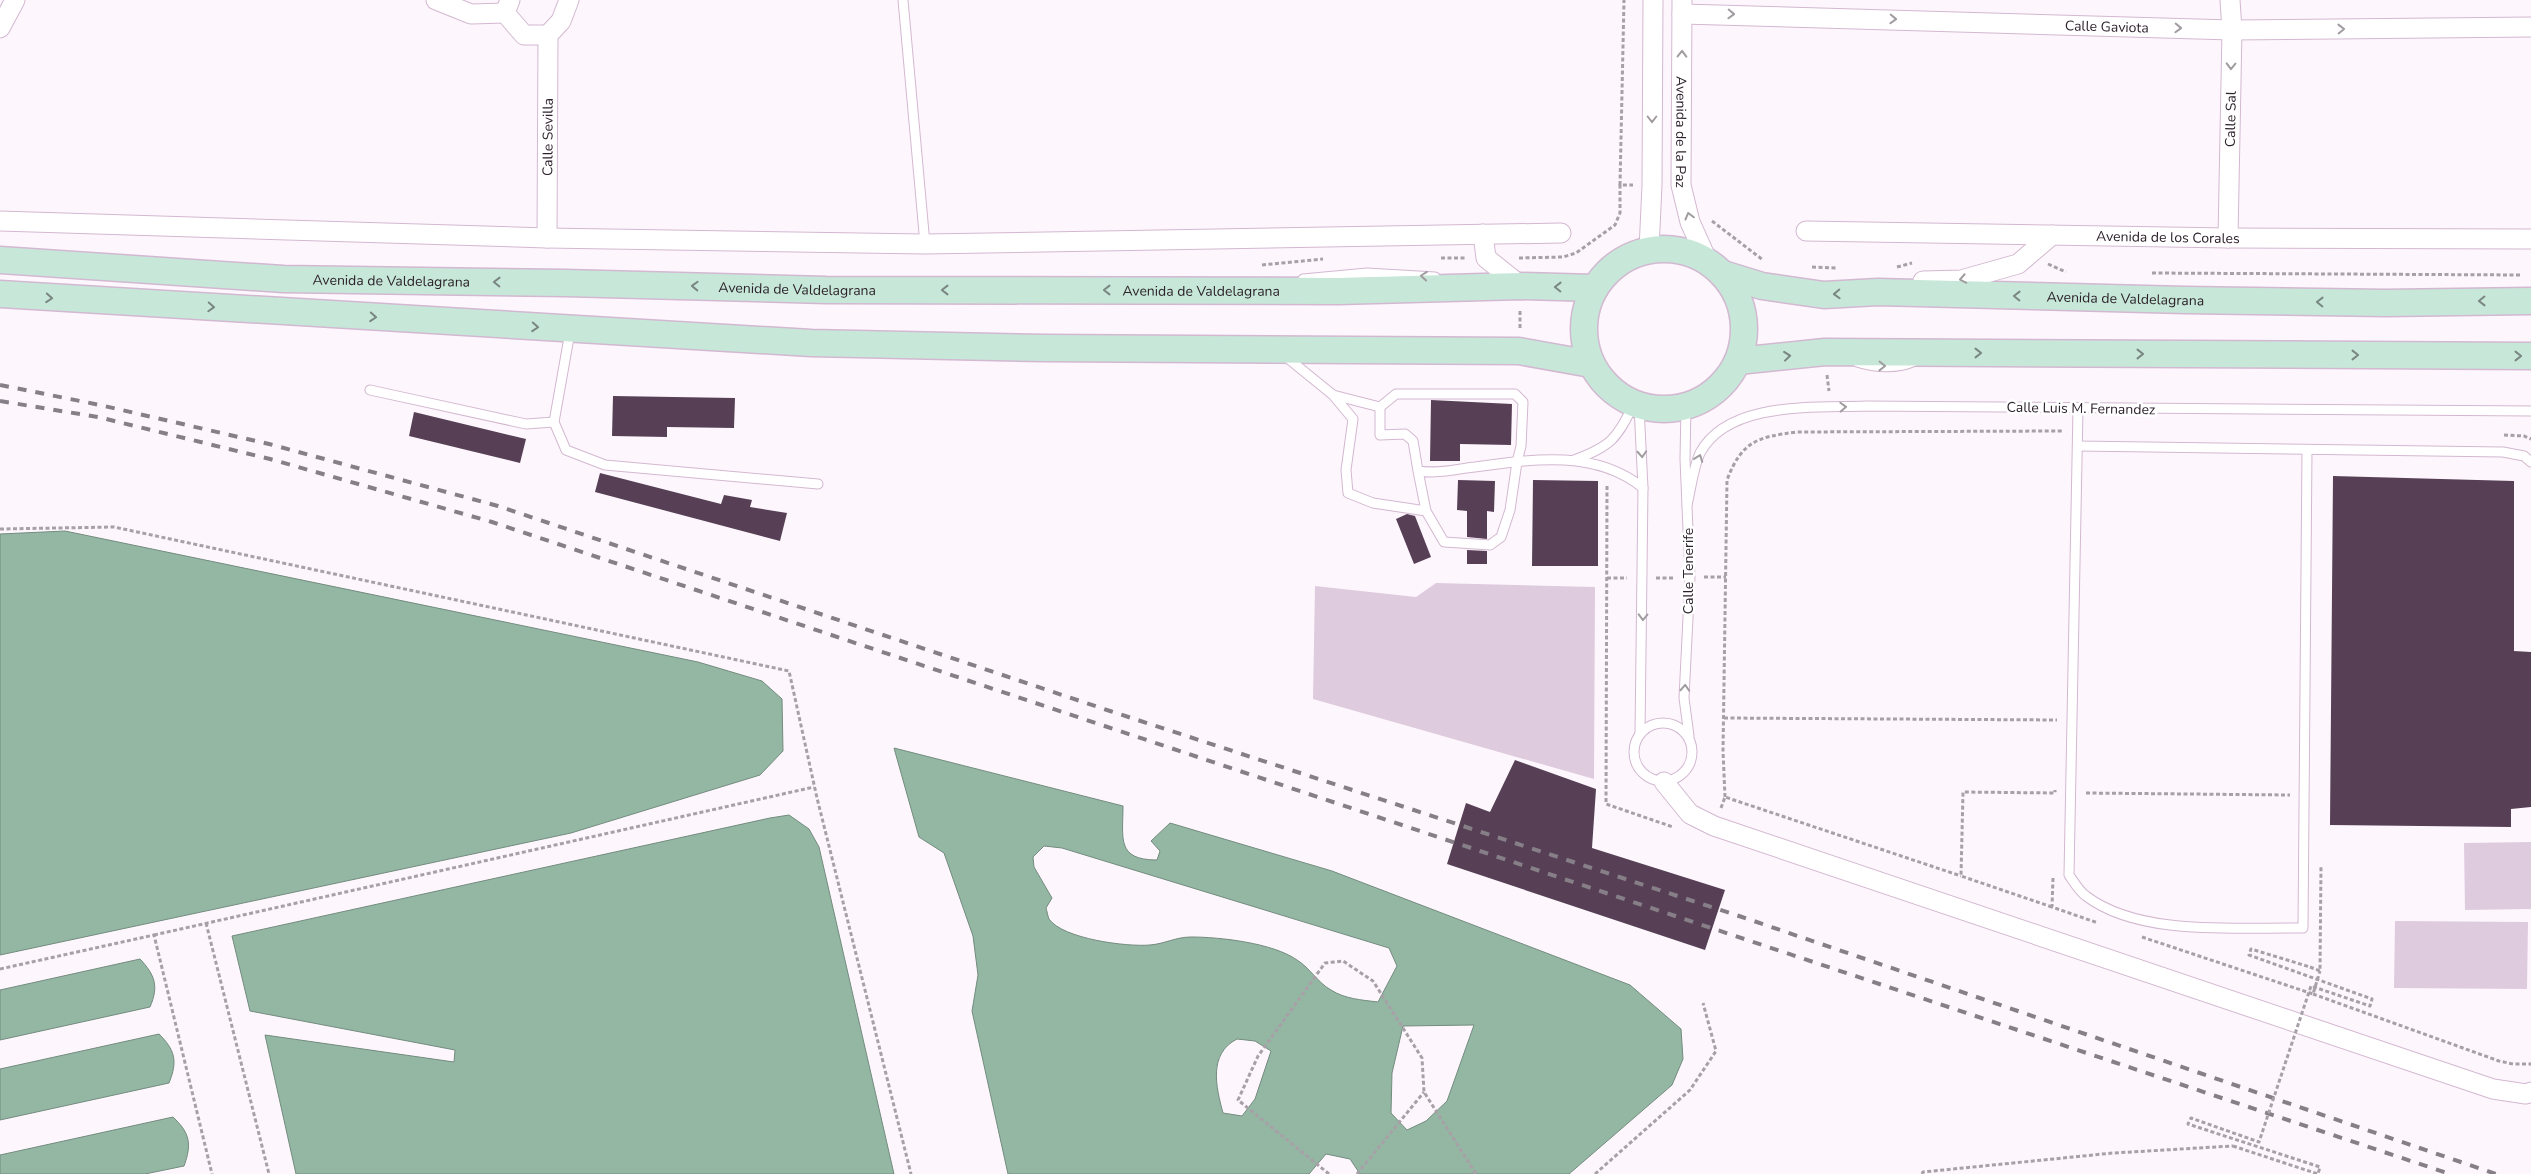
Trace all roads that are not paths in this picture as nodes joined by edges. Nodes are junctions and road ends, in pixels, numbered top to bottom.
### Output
1 (15, 0) edge
2 (436, 0) edge
3 (569, 0) edge
4 (903, 0) edge
5 (1652, 0) edge
6 (2230, 0) edge
7 (508, 7) edge
8 (1682, 7) edge
9 (2531, 27) edge
10 (0, 28) edge
11 (2232, 30) junction
12 (548, 35) junction
13 (0, 220) edge
14 (1806, 231) dead end
15 (1561, 232) dead end
16 (1483, 234) junction
17 (2052, 235) junction
18 (547, 238) junction
19 (2228, 238) junction
20 (2531, 239) edge
21 (925, 244) junction
22 (1649, 250) junction
23 (0, 260) edge
24 (1715, 267) junction
25 (1883, 281) junction
26 (1521, 286) junction
27 (1595, 288) junction
28 (0, 294) edge
29 (2531, 301) edge
30 (571, 329) junction
31 (1278, 350) junction
32 (2531, 356) edge
33 (1738, 361) junction
34 (1591, 364) junction
35 (370, 390) dead end
36 (1333, 395) junction
37 (1636, 405) junction
38 (1686, 406) junction
39 (1380, 407) junction
40 (2078, 408) junction
41 (2531, 411) edge
42 (554, 422) junction
43 (2078, 446) junction
44 (2307, 450) junction
45 (1574, 460) junction
46 (1516, 462) junction
47 (2531, 462) edge
48 (1418, 471) junction
49 (818, 484) dead end
50 (1643, 488) junction
51 (1687, 505) junction
52 (1426, 511) junction
53 (1640, 734) junction
54 (1688, 736) junction
55 (1664, 782) junction
56 (2531, 1092) edge

1 - 10 street
2 - 7 street
3 - 12 street
4 - 21 lane
5 -> 22 street, Avenida de la Paz
6 - 11 street, Calle Sal
7 - 12 street
8 -> 11 street, Calle Gaviota
24 -> 8 street, Avenida de la Paz
11 -> 9 street, Calle Gaviota
11 -> 19 street, Calle Sal
12 - 18 street, Calle Sevilla
13 - 18 street
14 - 17 street, Avenida de los Corales
15 - 16 street
16 - 21 street
16 - 26 street
17 - 19 street, Avenida de los Corales
17 -> 25 street
18 - 21 street
19 - 20 street, Avenida de los Corales
22 - 24 main road
22 - 27 main road
26 -> 23 main road, Avenida de Valdelagrana
25 -> 24 main road, Avenida de Valdelagrana
24 - 33 main road
29 -> 25 main road, Avenida de Valdelagrana
27 -> 26 main road, Avenida de Valdelagrana
27 - 34 main road
28 -> 30 main road
30 - 31 main road
30 - 42 lane
31 - 34 main road
31 - 36 lane
33 -> 32 main road
33 - 38 main road
34 - 37 main road
35 - 42 lane
36 - 39 lane
36 - 52 lane
37 - 38 main road
37 - 45 lane
37 -> 50 lane
38 - 51 lane, Calle Tenerife
39 - 46 lane
39 - 48 lane
40 - 41 lane, Calle Luis M. Fernandez
40 - 43 lane
51 -> 40 lane, Calle Luis M. Fernandez
42 - 49 lane
43 - 44 lane
43 - 44 lane
44 - 47 lane
45 - 46 lane
45 - 50 lane
46 - 48 lane
46 - 52 lane
48 - 52 lane
50 -> 53 lane
54 -> 51 lane, Calle Tenerife
53 - 54 lane
53 - 55 lane
54 - 55 lane
55 - 56 street

